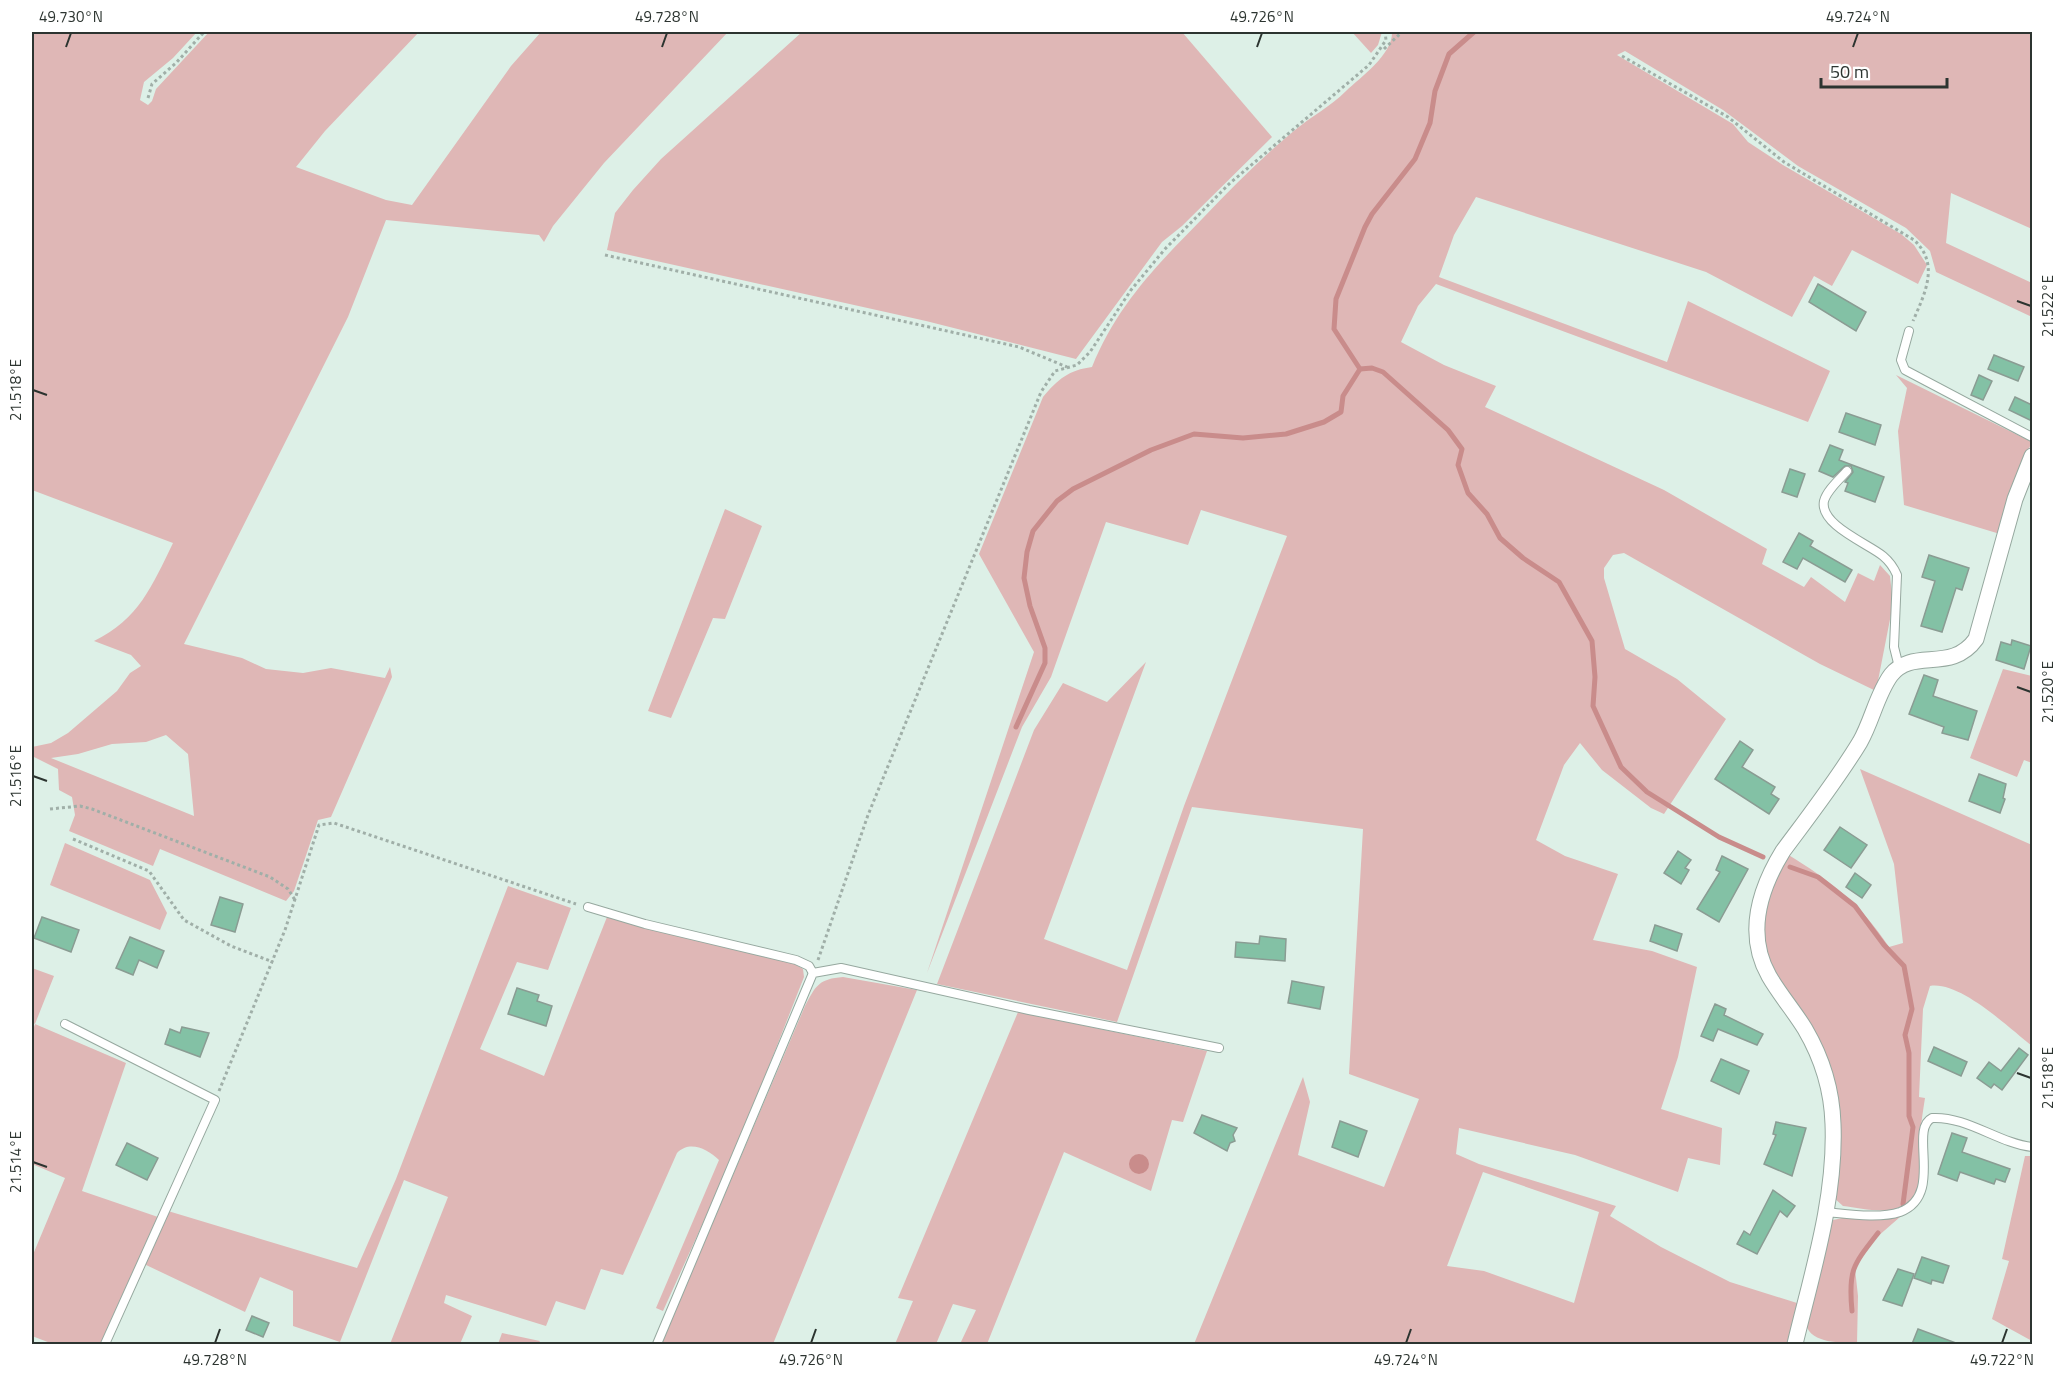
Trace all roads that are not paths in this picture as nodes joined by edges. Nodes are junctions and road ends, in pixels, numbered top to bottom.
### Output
1 (1909, 331) road end
2 (2032, 437) edge
3 (2032, 456) edge
4 (1847, 471) dead end
5 (1899, 667) junction
6 (588, 907) road end
7 (813, 973) junction
8 (65, 1024) dead end
9 (1219, 1048) dead end
10 (2032, 1147) edge
11 (1826, 1212) junction
12 (105, 1344) edge
13 (657, 1344) edge
14 (1796, 1344) edge

1 - 2 lane
3 - 5 street
4 - 5 lane
5 - 11 street
6 - 7 lane
7 - 9 lane
7 - 13 lane
8 - 12 lane
10 - 11 lane
11 - 14 street

